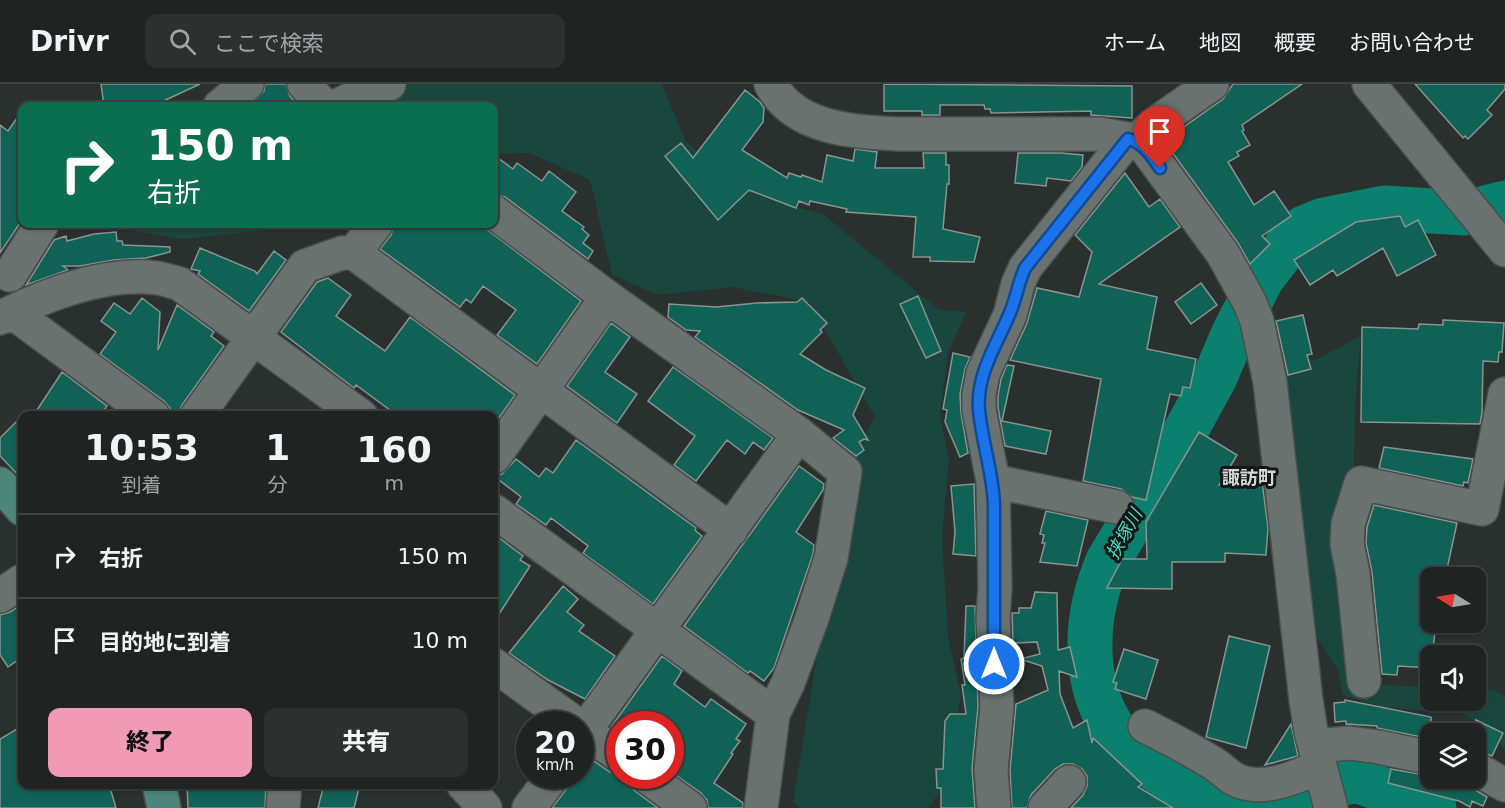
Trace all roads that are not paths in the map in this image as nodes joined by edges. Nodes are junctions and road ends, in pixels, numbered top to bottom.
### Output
1 (248, 84) edge
2 (304, 84) edge
3 (389, 84) edge
4 (771, 84) edge
5 (1212, 84) edge
6 (1369, 84) edge
7 (225, 102) edge
8 (320, 102) edge
9 (345, 102) edge
10 (1133, 140) junction
11 (498, 215) edge
12 (39, 228) edge
13 (373, 228) edge
14 (1505, 250) edge
15 (354, 253) junction
16 (10, 275) dead end
17 (607, 297) junction
18 (6, 315) edge
19 (254, 337) junction
20 (541, 391) junction
21 (1505, 394) edge
22 (146, 411) edge
23 (200, 411) edge
24 (354, 411) edge
25 (799, 434) junction
26 (498, 451) edge
27 (993, 481) junction
28 (0, 484) edge
29 (18, 504) edge
30 (1117, 507) dead end
31 (498, 514) edge
32 (731, 530) junction
33 (18, 584) edge
34 (0, 596) edge
35 (657, 630) junction
36 (498, 668) edge
37 (1364, 681) dead end
38 (555, 711) edge
39 (594, 712) edge
40 (773, 714) junction
41 (1145, 726) dead end
42 (1420, 756) edge
43 (1486, 775) edge
44 (1323, 779) edge
45 (1069, 782) dead end
46 (1505, 785) edge
47 (160, 789) edge
48 (285, 789) edge
49 (468, 789) edge
50 (543, 789) edge
51 (664, 789) edge
52 (1239, 794) edge
53 (164, 808) edge
54 (283, 808) edge
55 (485, 808) edge
56 (529, 808) edge
57 (690, 808) edge
58 (761, 808) edge
59 (994, 808) edge
60 (1045, 808) edge

1 - 7 street
2 - 8 street
3 - 9 street
4 - 10 street
5 - 10 street
6 - 14 street
10 - 27 street
10 - 44 street
11 - 17 street
12 - 16 street
13 - 15 street
15 - 19 street
15 - 20 street
17 - 20 street
17 - 25 street
18 - 19 street
18 - 22 street
19 - 23 street
19 - 24 street
20 - 26 street
20 - 32 street
21 - 37 street
25 - 32 street
25 - 40 street
27 - 30 street
27 - 59 street
28 - 29 main road
31 - 35 street
32 - 35 street
33 - 34 street
35 - 39 street
35 - 40 street
36 - 38 street
40 - 58 street
41 - 52 street
42 - 44 street
43 - 46 street
44 - 52 street
45 - 60 street
47 - 53 main road
48 - 54 street
49 - 55 street
50 - 56 street
51 - 57 street

